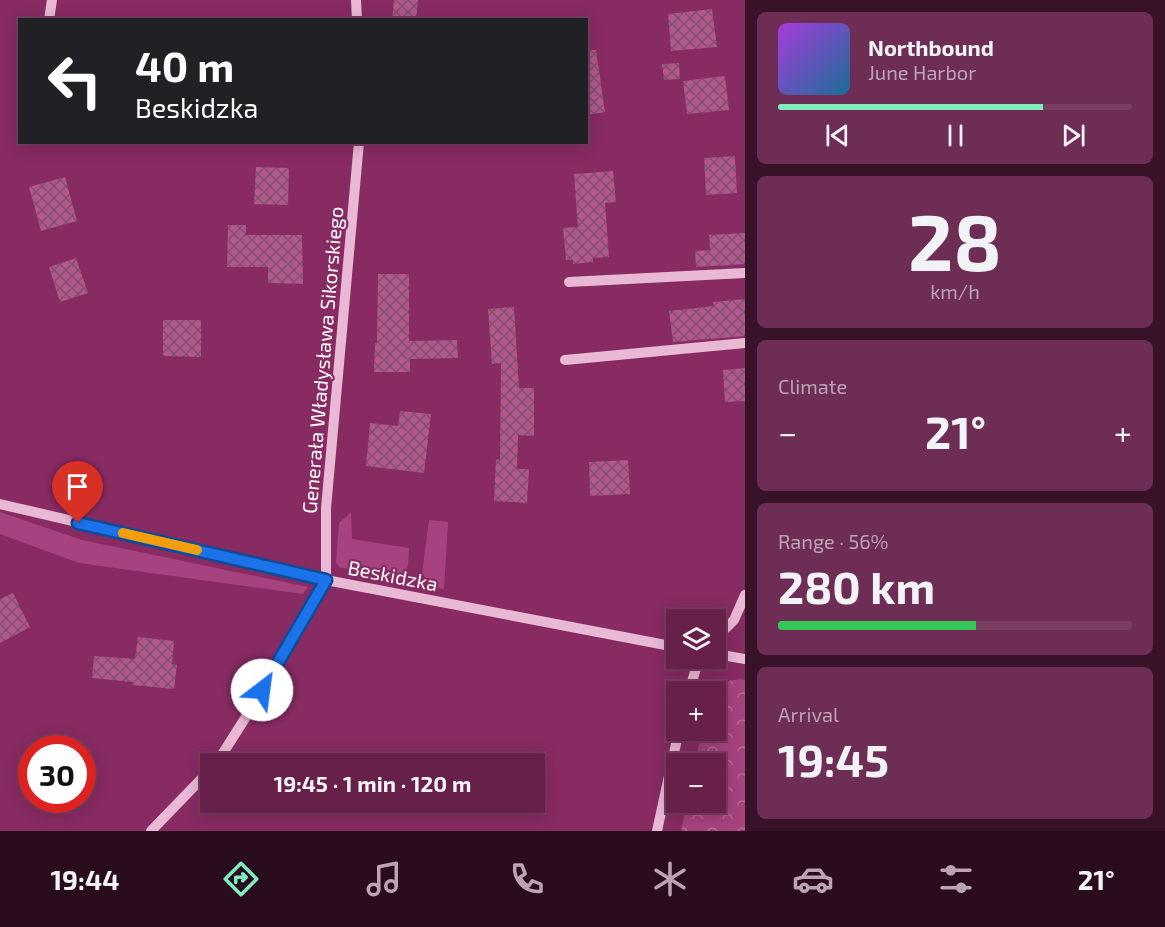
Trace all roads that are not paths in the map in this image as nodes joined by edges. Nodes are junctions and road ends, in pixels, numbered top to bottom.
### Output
1 (52, 0) edge
2 (356, 0) edge
3 (49, 18) edge
4 (357, 18) edge
5 (359, 144) edge
6 (745, 273) edge
7 (569, 282) dead end
8 (745, 343) edge
9 (565, 360) dead end
10 (0, 504) edge
11 (326, 580) junction
12 (745, 595) edge
13 (726, 628) edge
14 (666, 645) edge
15 (726, 656) edge
16 (745, 659) edge
17 (677, 741) edge
18 (223, 753) edge
19 (200, 780) edge
20 (151, 831) edge
21 (657, 831) edge

1 - 3 street
2 - 4 street
5 - 11 street, Generała Władysława Sikorskiego
6 - 7 street
8 - 9 street
10 - 11 street, Beskidzka
11 - 14 street, Beskidzka
11 - 18 street
12 - 13 street
15 - 16 street
17 - 21 street
19 - 20 street

